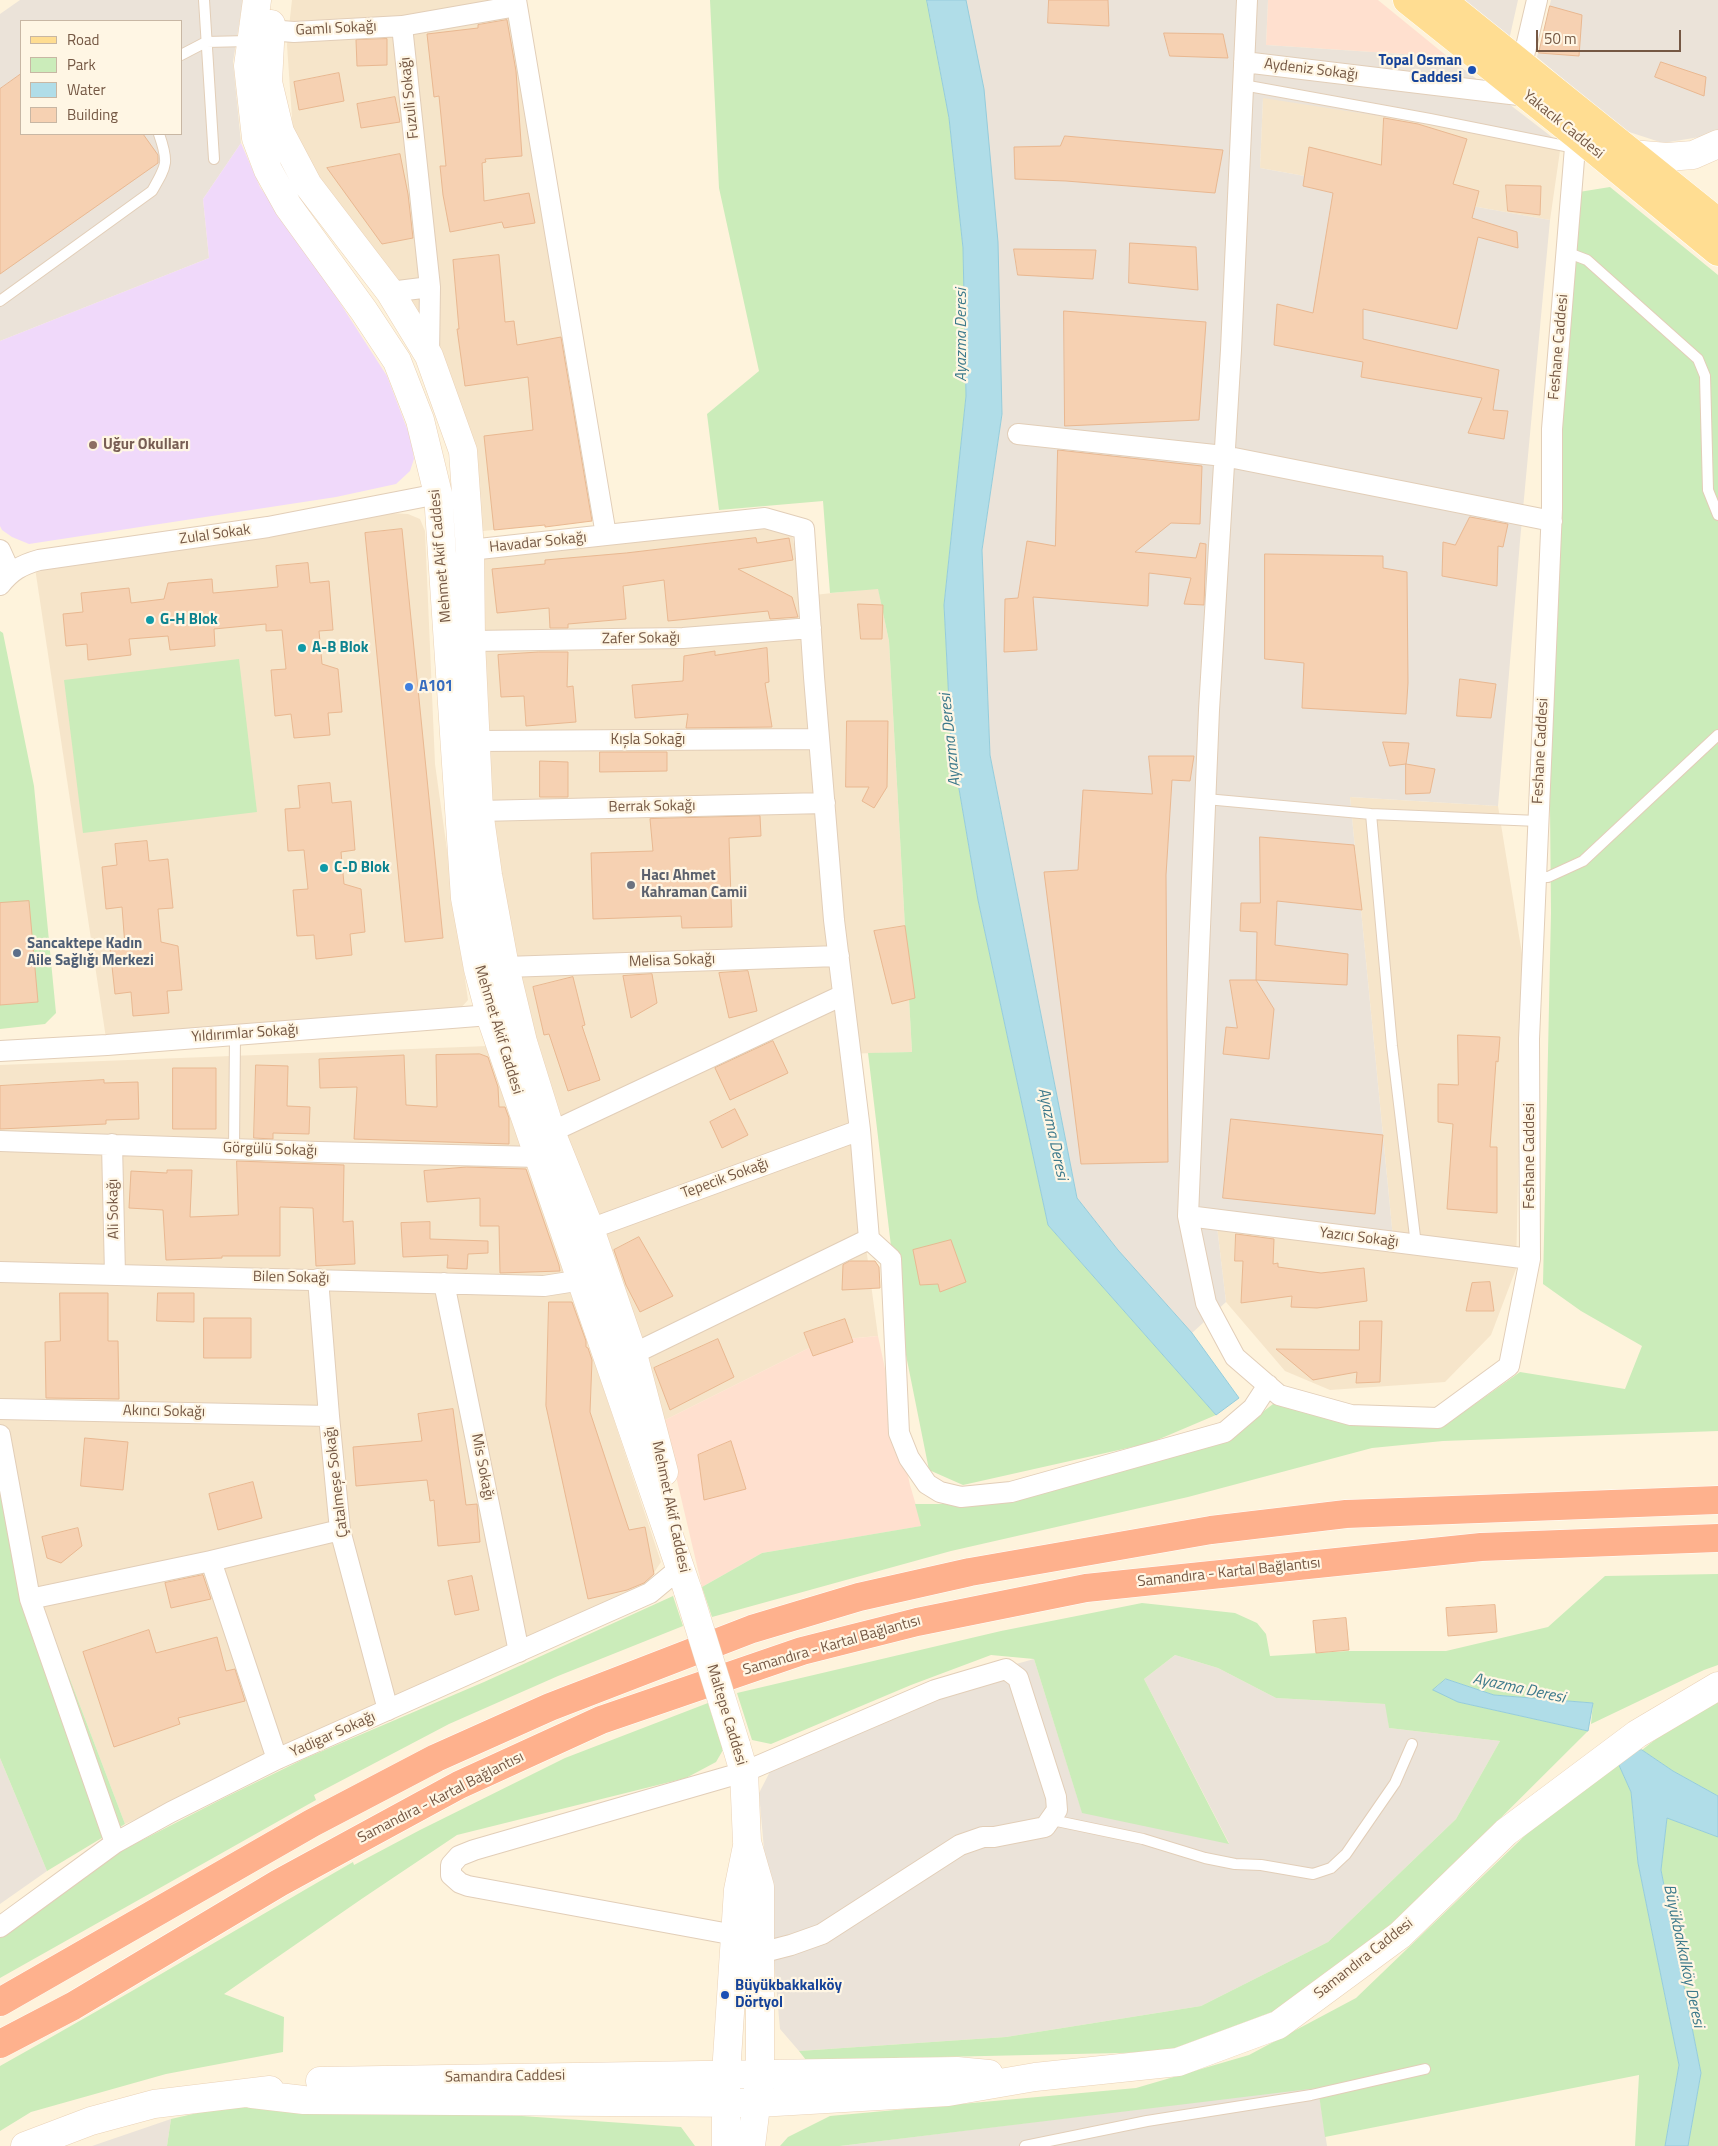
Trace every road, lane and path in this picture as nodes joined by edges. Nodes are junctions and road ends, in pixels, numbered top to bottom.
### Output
1 (204, 0) edge
2 (257, 0) edge
3 (276, 0) edge
4 (1247, 0) edge
5 (1407, 0) edge
6 (1442, 0) edge
7 (1537, 0) edge
8 (517, 3) edge
9 (402, 26) junction
10 (260, 36) junction
11 (206, 42) junction
12 (182, 54) edge
13 (1244, 62) junction
14 (1522, 64) junction
15 (1243, 85) junction
16 (1527, 96) junction
17 (160, 135) edge
18 (268, 135) junction
19 (1576, 142) junction
20 (1718, 144) edge
21 (1631, 154) junction
22 (214, 159) dead end
23 (1718, 222) edge
24 (1566, 252) junction
25 (1718, 252) edge
26 (430, 286) junction
27 (390, 292) junction
28 (0, 300) edge
29 (429, 356) junction
30 (1018, 434) dead end
31 (1224, 456) junction
32 (438, 494) junction
33 (1718, 515) edge
34 (1552, 520) junction
35 (606, 535) junction
36 (0, 550) edge
37 (470, 550) junction
38 (5, 579) edge
39 (443, 584) junction
40 (811, 628) junction
41 (471, 641) junction
42 (1718, 735) edge
43 (819, 739) junction
44 (466, 746) junction
45 (1206, 799) junction
46 (824, 803) junction
47 (479, 812) junction
48 (1370, 814) junction
49 (1538, 821) junction
50 (1536, 877) junction
51 (839, 956) junction
52 (505, 967) junction
53 (843, 995) junction
54 (490, 1015) junction
55 (235, 1035) junction
56 (0, 1051) edge
57 (860, 1130) junction
58 (551, 1132) junction
59 (0, 1141) edge
60 (112, 1144) junction
61 (234, 1149) junction
62 (540, 1157) junction
63 (1188, 1216) junction
64 (590, 1228) junction
65 (869, 1239) junction
66 (1416, 1245) junction
67 (1530, 1259) junction
68 (0, 1272) edge
69 (116, 1275) junction
70 (318, 1279) junction
71 (582, 1280) junction
72 (444, 1283) junction
73 (633, 1354) junction
74 (1268, 1385) junction
75 (0, 1409) edge
76 (329, 1416) junction
77 (0, 1434) edge
78 (1718, 1500) edge
79 (340, 1530) junction
80 (1718, 1538) edge
81 (211, 1561) junction
82 (684, 1580) junction
83 (30, 1600) junction
84 (519, 1652) junction
85 (1718, 1686) edge
86 (388, 1710) junction
87 (1412, 1744) dead end
88 (277, 1760) junction
89 (744, 1772) junction
90 (1052, 1820) junction
91 (748, 1842) junction
92 (115, 1843) junction
93 (0, 1927) edge
94 (735, 1935) junction
95 (760, 1954) junction
96 (0, 2002) edge
97 (0, 2044) edge
98 (1425, 2069) dead end
99 (726, 2074) junction
100 (760, 2074) junction
101 (1035, 2077) junction
102 (252, 2094) junction
103 (726, 2102) junction
104 (758, 2103) junction
105 (25, 2146) edge
106 (726, 2146) edge
107 (751, 2146) edge
108 (1025, 2146) edge

1 - 11 lane
2 - 10 main road, Mehmet Akif Caddesi
3 - 10 main road, Mehmet Akif Caddesi
4 - 13 street
5 - 16 main road, Yakacık Caddesi
6 - 14 main road, Yakacık Caddesi
7 - 14 street
8 - 9 street
8 - 35 street
9 - 10 street, Gamlı Sokağı
9 - 26 street, Fuzuli Sokağı
10 - 11 lane
10 - 18 main road, Mehmet Akif Caddesi
11 - 12 lane
11 - 22 lane
13 - 15 street
13 - 16 street, Aydeniz Sokağı
14 - 21 main road, Yakacık Caddesi
15 - 19 lane
15 - 31 street
16 - 19 main road, Yakacık Caddesi
17 - 28 lane
18 - 27 main road, Mehmet Akif Caddesi
18 - 32 main road, Mehmet Akif Caddesi
19 - 24 street, Feshane Caddesi
19 - 25 main road, Yakacık Caddesi
20 - 21 main road
21 - 23 main road, Yakacık Caddesi
24 - 33 lane
24 - 34 street, Feshane Caddesi
26 - 27 street
26 - 29 street, Fuzuli Sokağı
27 - 29 main road, Mehmet Akif Caddesi
29 - 37 main road, Mehmet Akif Caddesi
30 - 31 street
31 - 34 street
31 - 45 street
32 - 38 street, Zulal Sokak
32 - 39 main road, Mehmet Akif Caddesi
34 - 49 street, Feshane Caddesi
35 - 37 street, Havadar Sokağı
35 - 40 street, Havadar Sokağı
36 - 38 street
37 - 39 main road
37 - 41 main road, Mehmet Akif Caddesi
39 - 44 main road, Mehmet Akif Caddesi
40 - 41 street, Zafer Sokağı
40 - 43 street
41 - 44 main road, Mehmet Akif Caddesi
42 - 50 lane
43 - 44 street, Kışla Sokağı
43 - 46 street
44 - 47 main road, Mehmet Akif Caddesi
44 - 54 main road, Mehmet Akif Caddesi
45 - 48 lane
45 - 63 street
46 - 47 street, Berrak Sokağı
46 - 51 street
47 - 52 main road, Mehmet Akif Caddesi
48 - 49 lane
48 - 66 lane
49 - 50 street, Feshane Caddesi
50 - 67 street, Feshane Caddesi
51 - 52 street, Melisa Sokağı
51 - 53 street
52 - 58 main road, Mehmet Akif Caddesi
53 - 57 street
53 - 58 street
54 - 55 street, Yıldırımlar Sokağı
54 - 62 main road, Mehmet Akif Caddesi
55 - 56 street, Yıldırımlar Sokağı
55 - 61 lane
57 - 64 street, Tepecik Sokağı
57 - 65 street
58 - 62 main road
58 - 64 main road, Mehmet Akif Caddesi
59 - 60 street, Görgülü Sokağı
60 - 61 street, Görgülü Sokağı
60 - 69 street, Ali Sokağı
61 - 62 street, Görgülü Sokağı
62 - 71 main road, Mehmet Akif Caddesi
63 - 66 street, Yazıcı Sokağı
63 - 74 street
64 - 73 main road, Mehmet Akif Caddesi
65 - 73 street
65 - 74 street
66 - 67 street, Yazıcı Sokağı
67 - 74 street, Feshane Caddesi
68 - 69 street, Bilen Sokağı
69 - 70 street, Bilen Sokağı
70 - 72 street, Bilen Sokağı
70 - 76 street, Çatalmeşe Sokağı
71 - 72 street, Bilen Sokağı
71 - 82 main road, Mehmet Akif Caddesi
72 - 84 street, Mis Sokağı
73 - 82 main road, Mehmet Akif Caddesi
75 - 76 street, Akıncı Sokağı
76 - 79 street, Çatalmeşe Sokağı
77 - 83 street
78 - 96 highway
79 - 81 street
79 - 86 street, Çatalmeşe Sokağı
80 - 97 highway, Samandıra - Kartal Bağlantısı
81 - 83 street
81 - 88 street
82 - 84 street, Yadigar Sokağı
82 - 89 main road, Maltepe Caddesi, bridge
83 - 92 street
84 - 86 street, Yadigar Sokağı
85 - 101 main road, Samandıra Caddesi
86 - 88 street, Yadigar Sokağı
87 - 90 lane
88 - 92 street, Yadigar Sokağı
89 - 90 street
89 - 91 main road, Maltepe Caddesi
89 - 94 street
90 - 95 street
91 - 94 main road, Maltepe Caddesi
91 - 95 main road, Maltepe Caddesi
92 - 93 street, Yadigar Sokağı
94 - 99 main road, Maltepe Caddesi
95 - 100 main road, Maltepe Caddesi
98 - 108 lane
99 - 100 main road, Samandıra Caddesi
99 - 102 main road, Samandıra Caddesi
99 - 103 main road, Maltepe Caddesi
100 - 101 main road, Samandıra Caddesi
100 - 104 main road, Maltepe Caddesi
101 - 104 main road, Samandıra Caddesi
102 - 103 main road, Samandıra Caddesi
102 - 105 main road, Samandıra Caddesi
103 - 104 main road, Samandıra Caddesi
103 - 106 main road, Maltepe Caddesi
104 - 107 main road, Maltepe Caddesi

